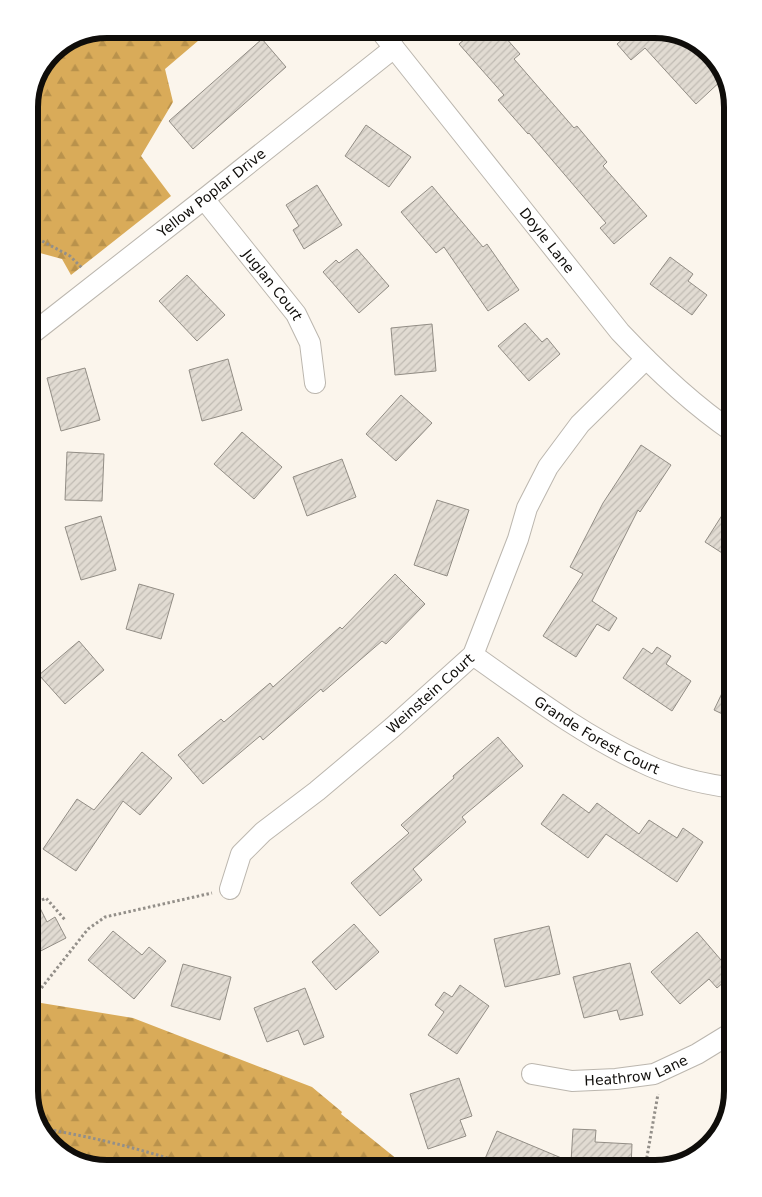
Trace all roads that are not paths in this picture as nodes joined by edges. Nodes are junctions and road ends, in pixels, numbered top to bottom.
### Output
1 (386, 38) edge
2 (394, 48) junction
3 (204, 199) junction
4 (38, 329) edge
5 (646, 359) junction
6 (315, 383) dead end
7 (724, 425) edge
8 (473, 655) junction
9 (724, 787) edge
10 (230, 889) road end
11 (724, 1038) edge
12 (532, 1074) dead end

1 - 2 street, Doyle Lane
2 - 3 street, Yellow Poplar Drive
2 - 5 street, Doyle Lane
3 - 4 street, Yellow Poplar Drive
3 - 6 street, Juglan Court
5 - 7 street, Doyle Lane
5 - 8 street, Weinstein Court
8 - 9 street, Grande Forest Court
8 - 10 street, Weinstein Court
11 - 12 street, Heathrow Lane

